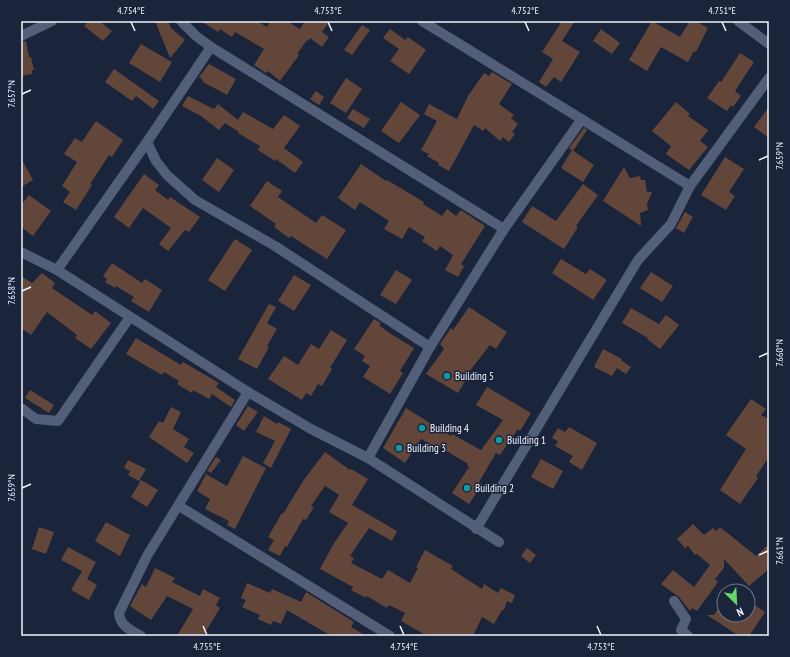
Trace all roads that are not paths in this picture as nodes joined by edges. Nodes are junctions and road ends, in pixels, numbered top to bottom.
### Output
1 (52, 21) edge
2 (181, 21) edge
3 (422, 21) edge
4 (738, 21) edge
5 (21, 36) edge
6 (769, 44) edge
7 (211, 47) junction
8 (769, 78) edge
9 (582, 119) junction
10 (148, 142) junction
11 (690, 186) junction
12 (504, 229) junction
13 (21, 252) edge
14 (57, 270) junction
15 (130, 317) junction
16 (430, 347) junction
17 (248, 392) junction
18 (21, 408) edge
19 (368, 458) junction
20 (179, 506) junction
21 (476, 529) junction
22 (499, 542) dead end
23 (674, 601) dead end
24 (141, 636) edge
25 (390, 636) edge
26 (688, 636) edge

1 - 5 street
2 - 7 street
3 - 9 street
4 - 6 street
7 - 10 street
7 - 12 street
8 - 11 street
9 - 11 street
9 - 12 street
10 - 14 street
10 - 16 street
11 - 21 street
12 - 16 street
13 - 14 street
14 - 15 street
15 - 17 street
15 - 18 street
16 - 19 street
17 - 19 street
17 - 20 street
19 - 21 street
20 - 24 street
20 - 25 street
21 - 22 street
23 - 26 street

